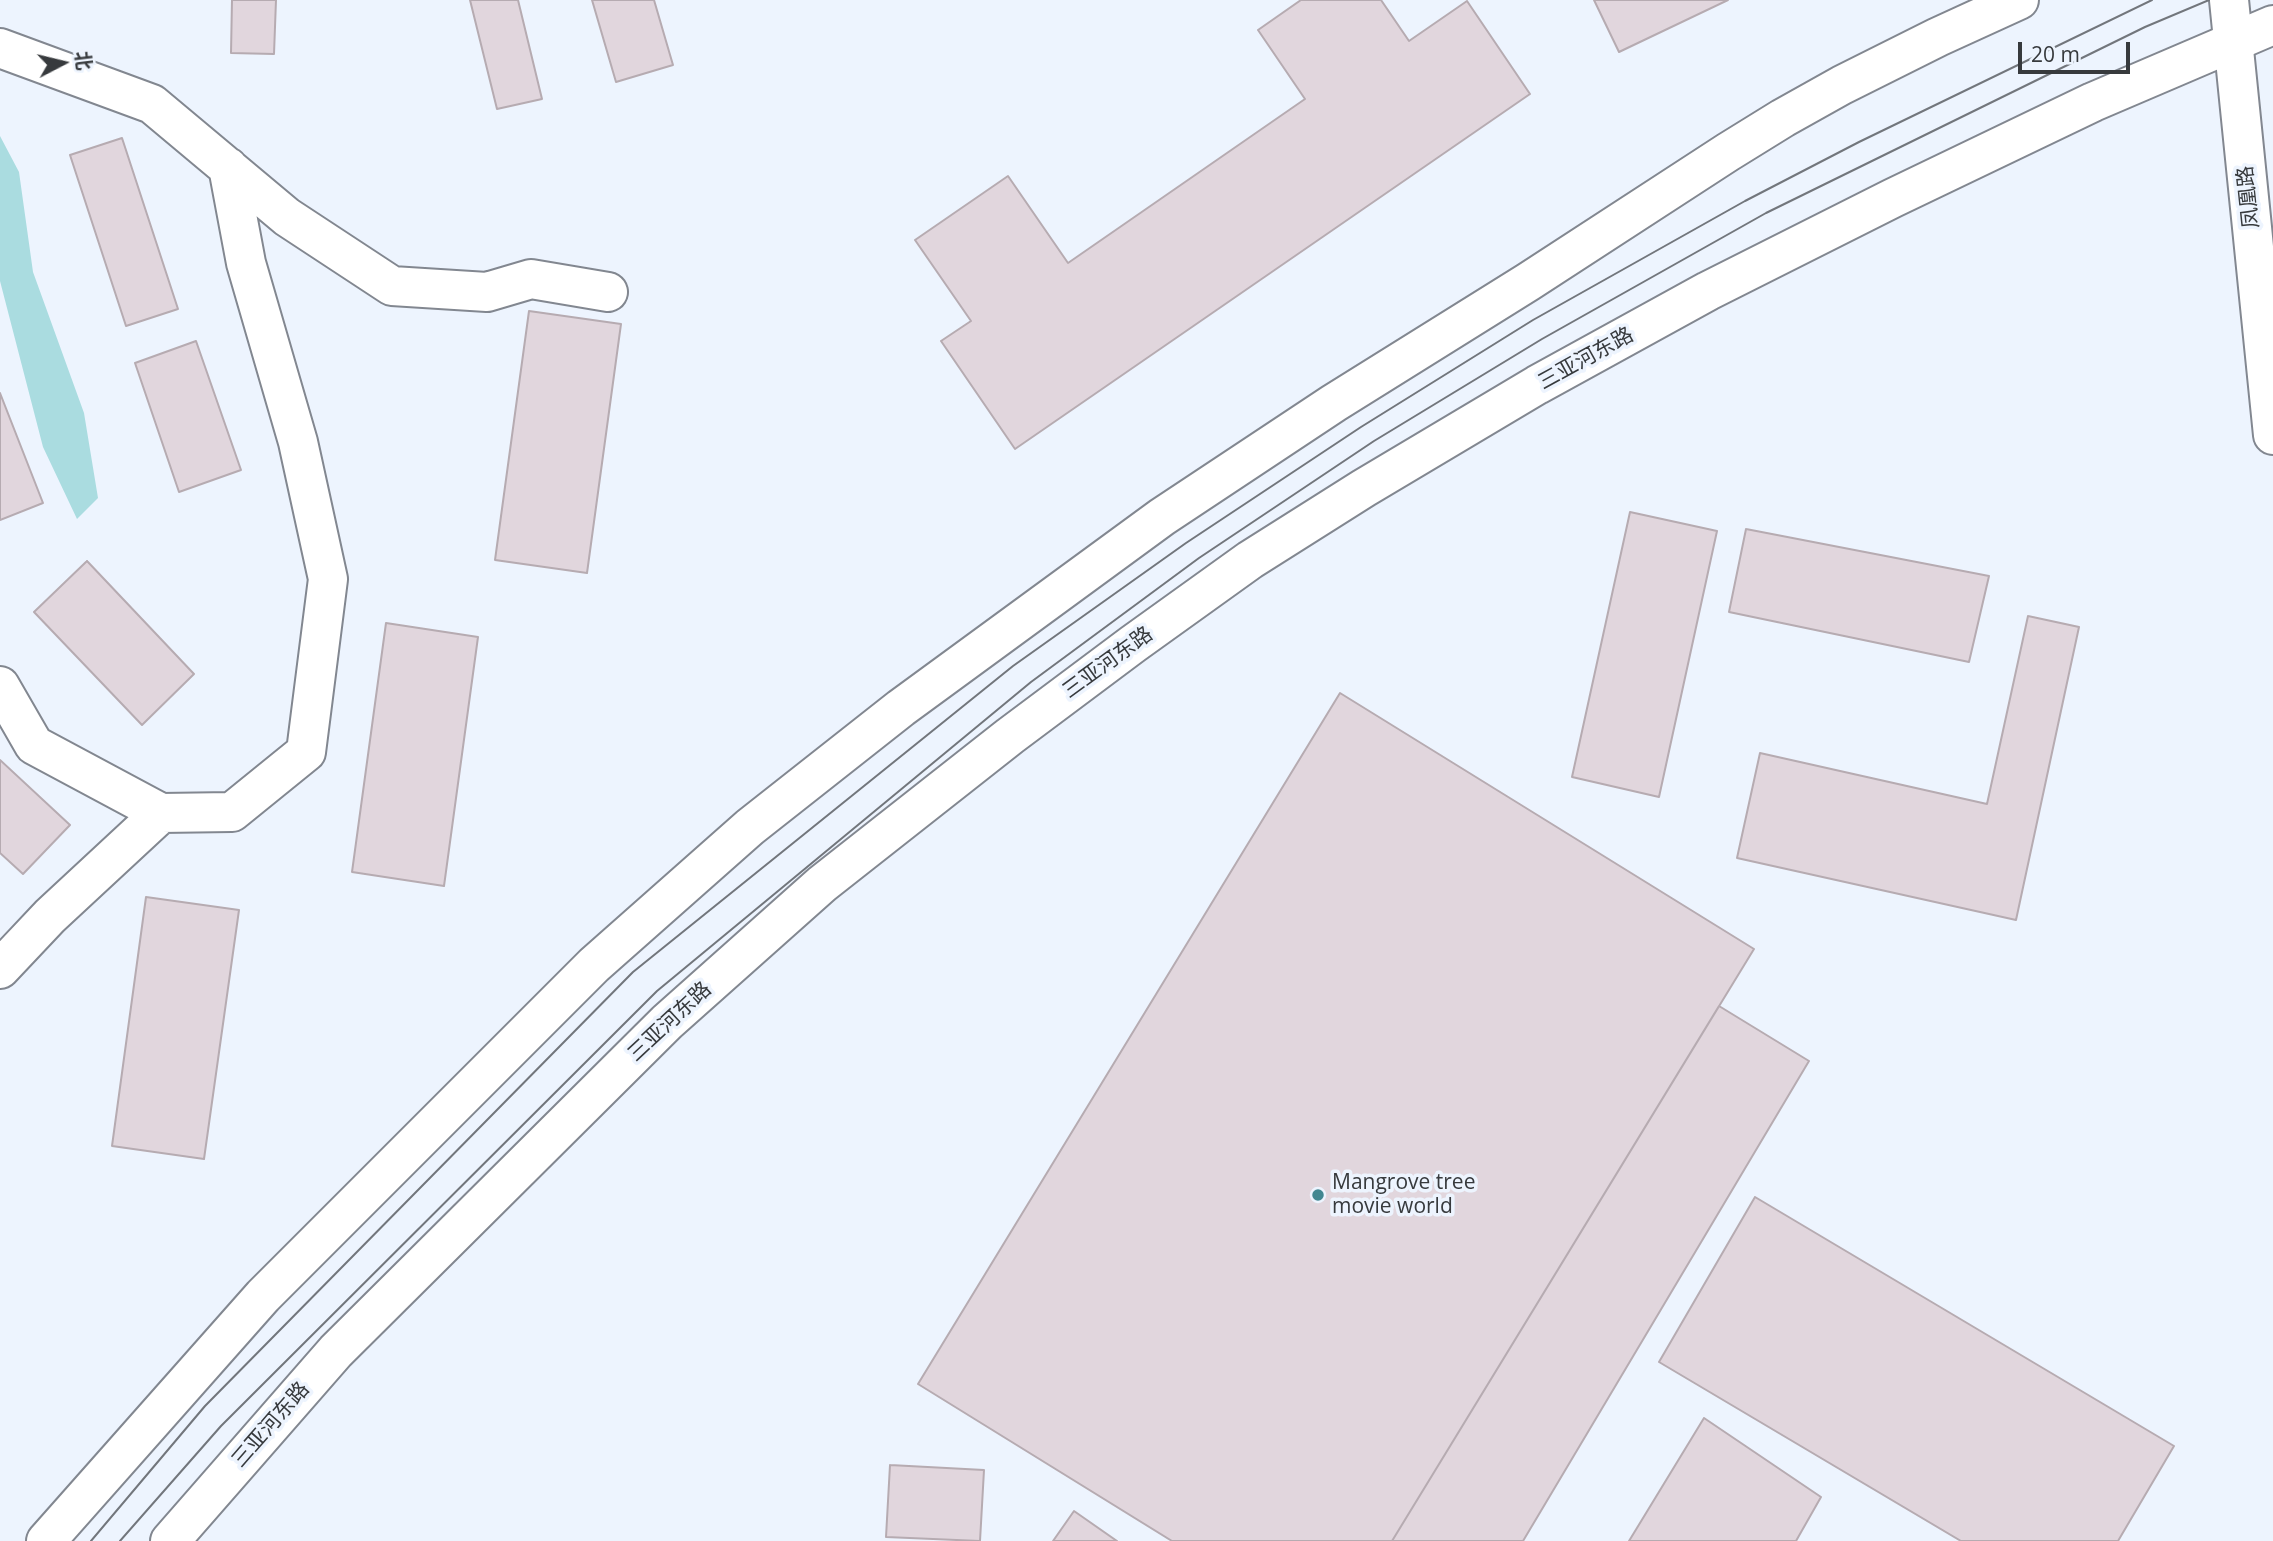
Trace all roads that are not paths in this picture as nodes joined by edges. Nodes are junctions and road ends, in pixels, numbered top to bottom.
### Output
1 (2019, 0) edge
2 (2229, 0) edge
3 (2273, 25) edge
4 (2233, 41) junction
5 (0, 48) edge
6 (228, 167) junction
7 (608, 292) dead end
8 (2273, 435) edge
9 (0, 686) edge
10 (161, 813) junction
11 (0, 969) edge
12 (46, 1541) edge
13 (170, 1541) edge

1 - 12 main road
2 - 4 main road, 凤凰路
3 - 4 main road, 三亚河东路
4 - 8 main road, 凤凰路
4 - 13 main road, 三亚河东路
5 - 6 main road
6 - 7 main road
6 - 10 main road
9 - 10 main road
10 - 11 main road

